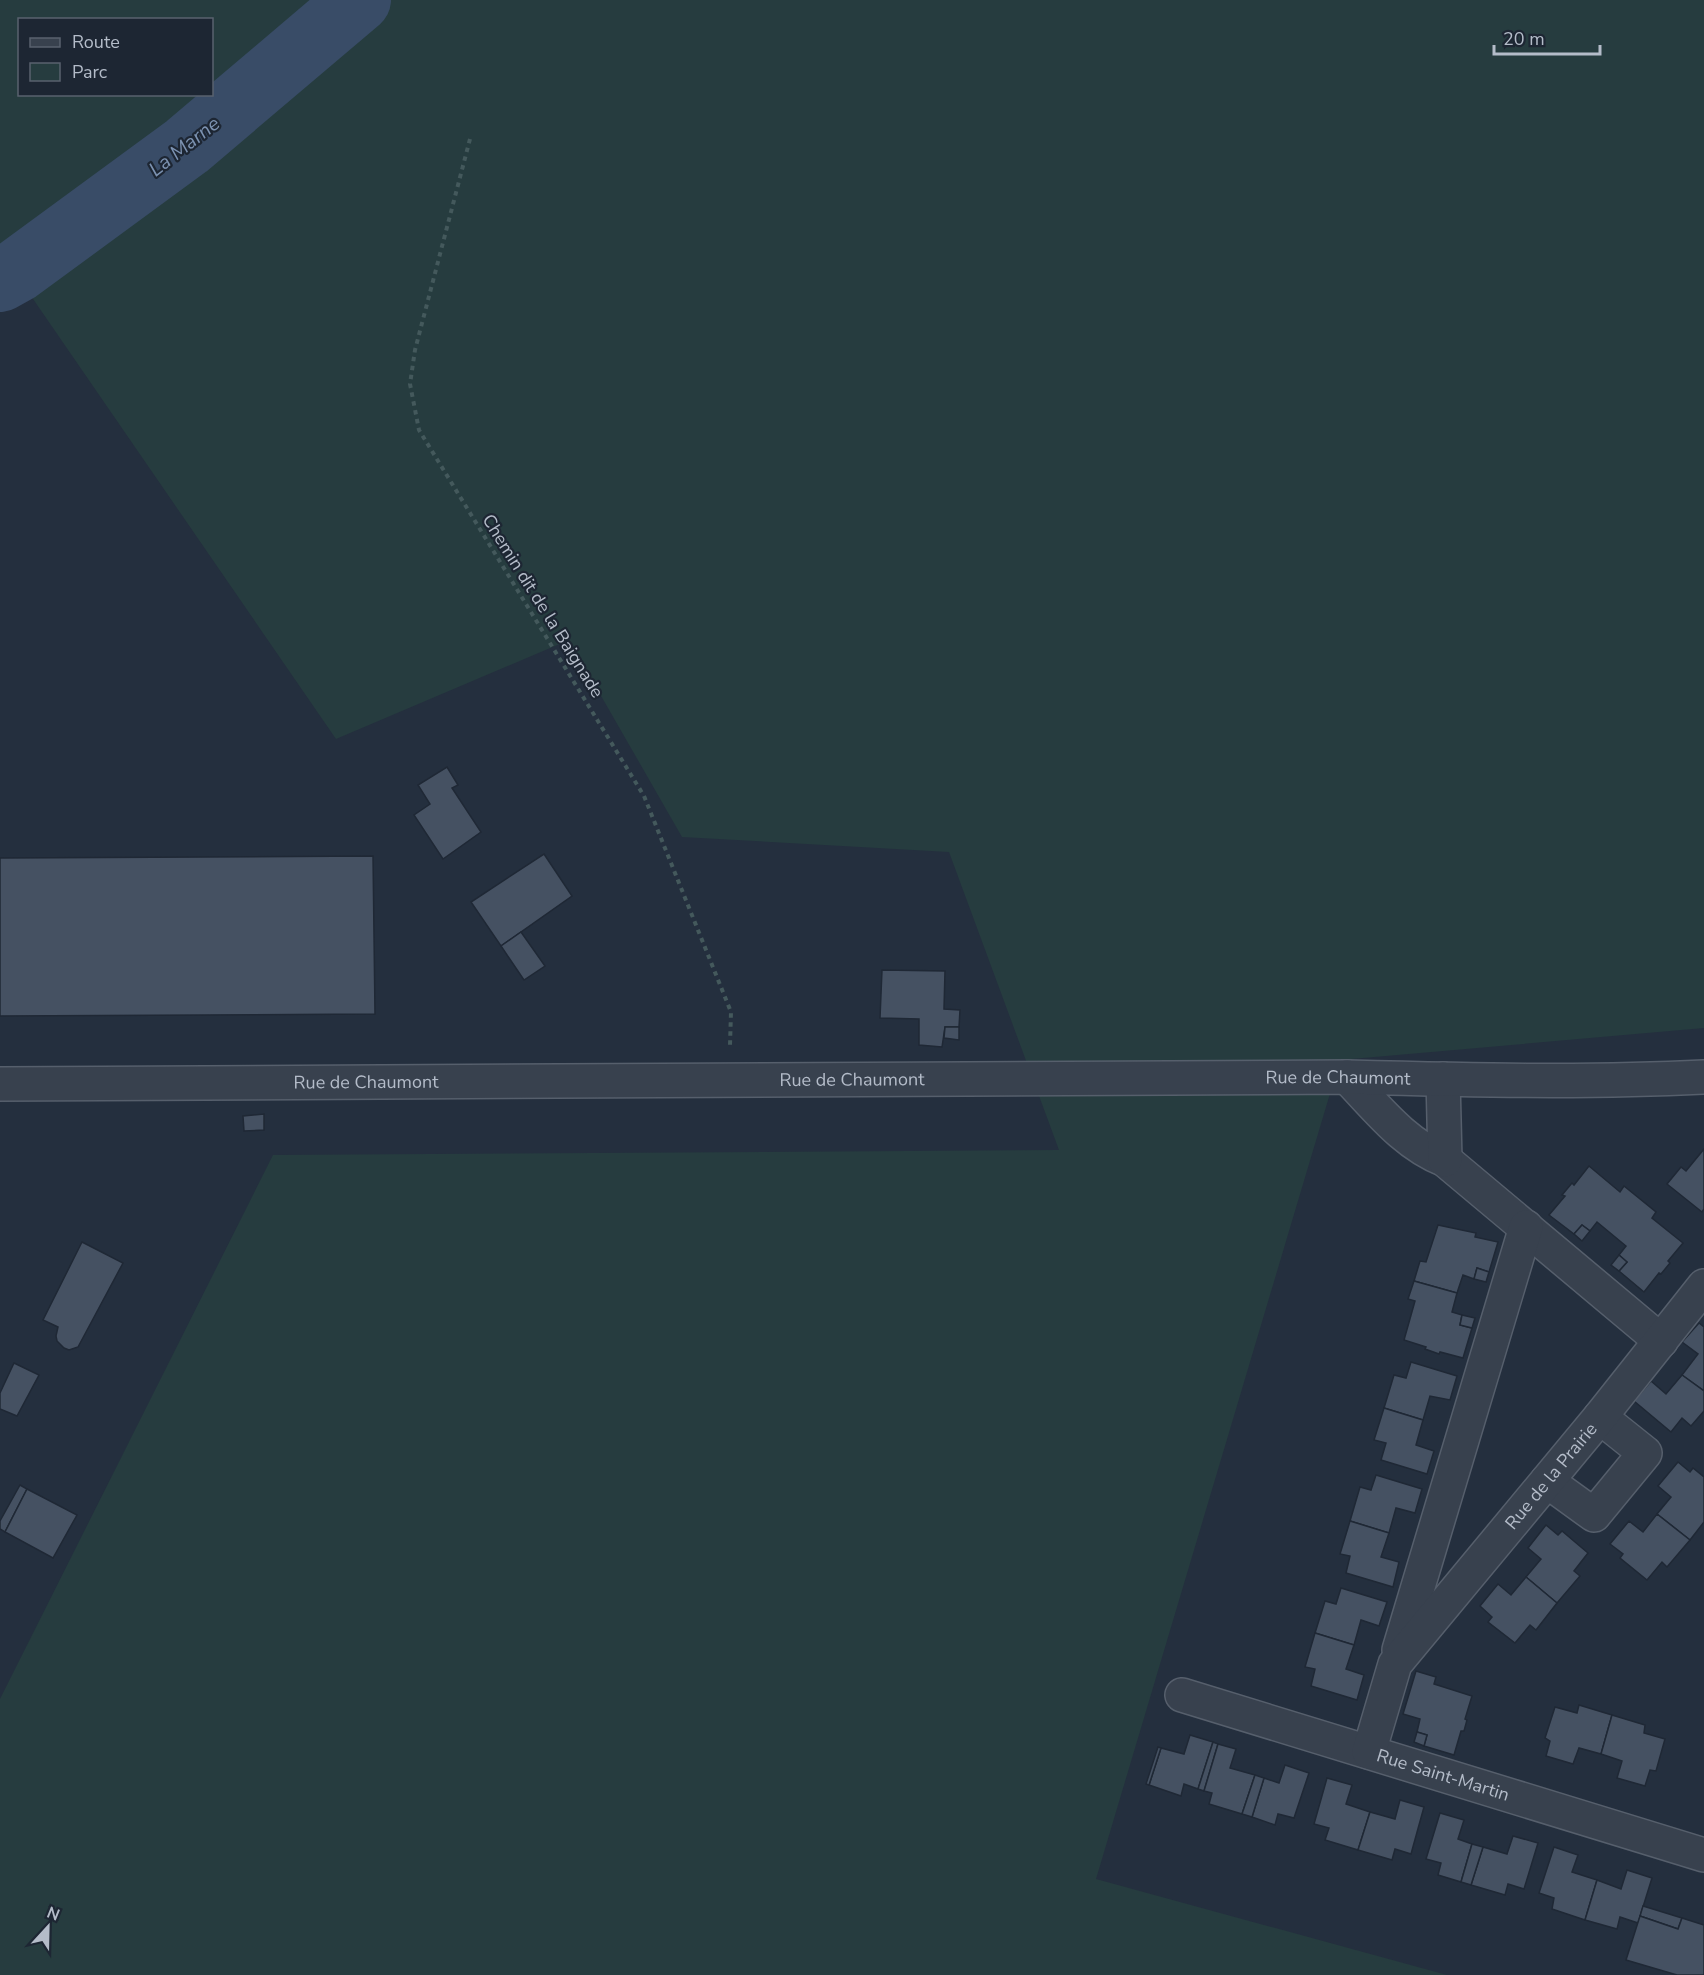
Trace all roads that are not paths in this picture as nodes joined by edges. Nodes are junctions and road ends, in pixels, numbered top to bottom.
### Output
1 (1347, 1077) junction
2 (1704, 1077) edge
3 (1443, 1079) junction
4 (0, 1084) edge
5 (1444, 1160) junction
6 (1526, 1227) junction
7 (1704, 1286) edge
8 (1661, 1341) junction
9 (1600, 1417) junction
10 (1547, 1481) junction
11 (1395, 1664) junction
12 (1182, 1695) dead end
13 (1369, 1752) junction
14 (1704, 1855) edge

1 - 3 street, Rue de Chaumont
1 - 4 street, Rue de Chaumont
1 - 5 street
2 - 3 street, Rue de Chaumont
3 - 5 street
5 - 6 street
6 - 8 street
6 - 11 street, Rue de la Prairie
7 - 8 street, Rue de la Prairie
8 - 9 street, Rue de la Prairie
9 - 10 street, Rue de la Prairie
9 - 10 street
10 - 11 street, Rue de la Prairie
11 - 13 street, Rue de la Prairie
12 - 13 street, Rue Saint-Martin
13 - 14 street, Rue Saint-Martin

